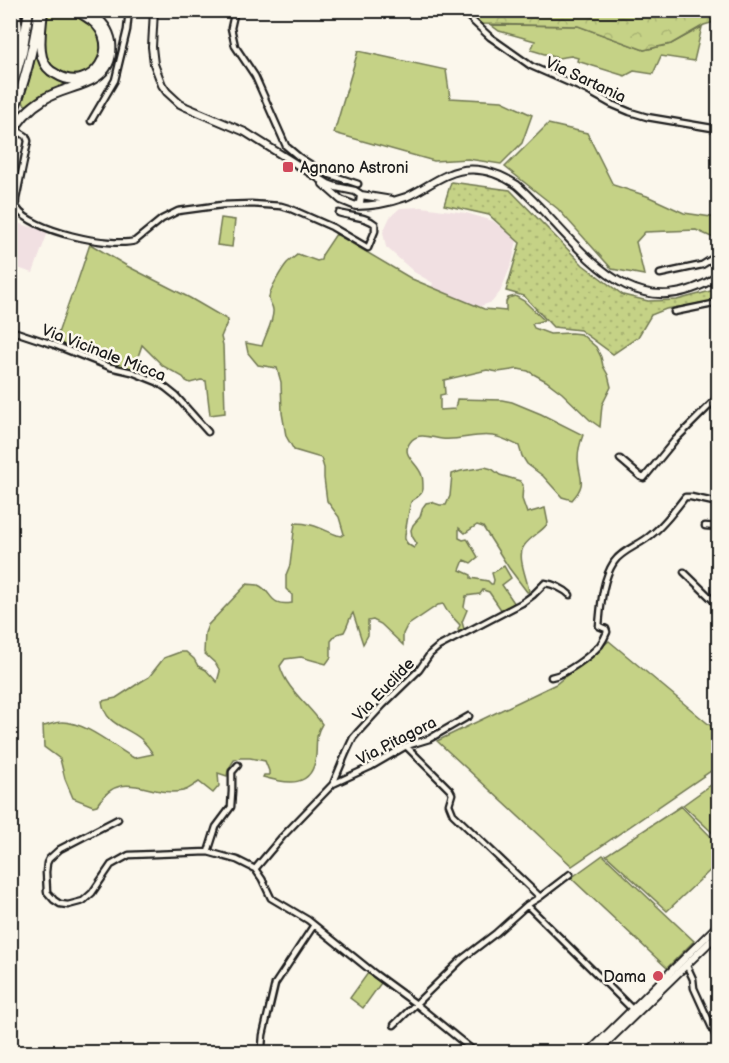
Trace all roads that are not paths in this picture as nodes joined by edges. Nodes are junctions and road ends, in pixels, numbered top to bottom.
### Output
1 (15, 10) edge
2 (29, 10) edge
3 (39, 10) edge
4 (43, 10) edge
5 (75, 10) edge
6 (86, 10) edge
7 (129, 10) edge
8 (154, 10) edge
9 (235, 10) edge
10 (461, 10) edge
11 (10, 77) edge
12 (10, 94) edge
13 (10, 121) edge
14 (91, 122) dead end
15 (718, 129) edge
16 (14, 133) edge
17 (316, 177) junction
18 (347, 190) junction
19 (359, 193) junction
20 (394, 201) junction
21 (341, 204) junction
22 (356, 206) junction
23 (718, 255) edge
24 (660, 274) dead end
25 (718, 276) edge
26 (718, 303) edge
27 (674, 312) dead end
28 (10, 330) edge
29 (718, 397) edge
30 (208, 432) dead end
31 (620, 459) dead end
32 (718, 503) edge
33 (705, 526) dead end
34 (718, 527) edge
35 (684, 572) dead end
36 (570, 595) dead end
37 (718, 605) edge
38 (550, 677) dead end
39 (469, 716) dead end
40 (406, 746) junction
41 (238, 765) dead end
42 (333, 784) junction
43 (118, 819) dead end
44 (208, 852) junction
45 (255, 869) junction
46 (570, 874) dead end
47 (540, 897) junction
48 (527, 906) junction
49 (314, 925) junction
50 (718, 925) edge
51 (718, 934) edge
52 (687, 966) junction
53 (416, 1004) junction
54 (633, 1010) junction
55 (394, 1025) dead end
56 (718, 1041) edge
57 (264, 1053) edge
58 (475, 1053) edge
59 (590, 1053) edge
60 (597, 1053) edge

1 - 11 highway
2 - 12 highway
3 - 13 highway
4 - 5 highway
6 - 16 highway
7 - 14 street
8 - 17 street
9 - 19 street
10 - 15 street, Via Sartania
16 - 21 street
17 - 18 street
17 - 21 street
18 - 19 street
18 - 21 street
19 - 20 street
19 - 22 street
20 - 22 street
20 - 25 street
21 - 22 street
23 - 24 street
26 - 27 street
28 - 30 street, Via Vicinale Micca
29 - 31 street
32 - 38 street
33 - 34 street
35 - 37 street
36 - 42 street, Via Euclide
39 - 40 street, Via Pitagora
40 - 42 street, Via Pitagora
40 - 47 street
41 - 44 street
42 - 45 street, Via Euclide
43 - 44 street
44 - 45 street
45 - 49 street
46 - 47 street
47 - 48 street
48 - 53 street
48 - 54 street
49 - 53 street
49 - 57 street
50 - 54 street
51 - 52 street
52 - 56 street
52 - 60 street
53 - 55 street
53 - 58 street
54 - 59 street

